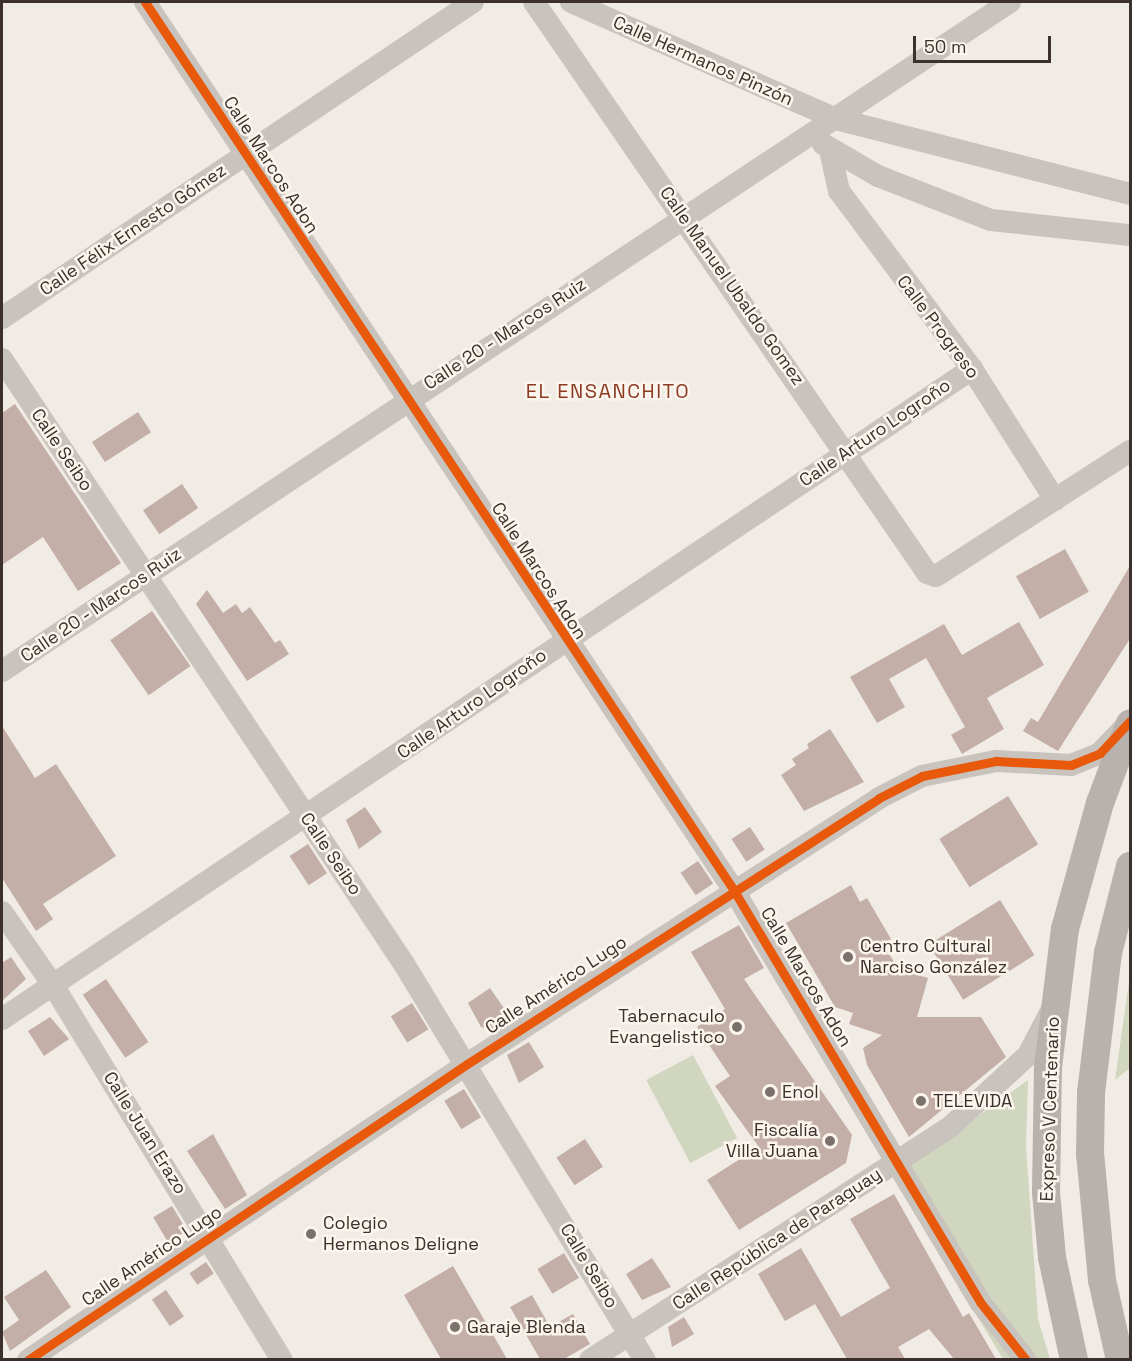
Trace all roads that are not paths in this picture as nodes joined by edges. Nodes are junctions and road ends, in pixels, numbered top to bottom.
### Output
1 (146, 2) edge
2 (473, 2) edge
3 (534, 2) edge
4 (571, 2) edge
5 (1007, 2) edge
6 (836, 119) junction
7 (810, 134) junction
8 (830, 150) junction
9 (244, 155) junction
10 (1131, 194) edge
11 (684, 216) junction
12 (1131, 235) edge
13 (2, 318) edge
14 (2, 359) edge
15 (972, 369) junction
16 (407, 398) junction
17 (1131, 451) edge
18 (847, 452) junction
19 (1055, 500) junction
20 (145, 575) junction
21 (564, 640) junction
22 (2, 671) edge
23 (1131, 722) edge
24 (307, 818) junction
25 (1129, 879) edge
26 (733, 889) junction
27 (2, 912) edge
28 (53, 984) junction
29 (1053, 1007) junction
30 (2, 1019) edge
31 (467, 1064) junction
32 (899, 1161) junction
33 (210, 1237) junction
34 (630, 1333) junction
35 (28, 1359) edge
36 (282, 1359) edge
37 (590, 1359) edge
38 (645, 1359) edge
39 (1026, 1359) edge
40 (1074, 1359) edge
41 (1120, 1359) edge

1 - 9 street, Calle Marcos Adon
2 - 9 street, Calle Félix Ernesto Gómez
3 - 11 street, Calle Manuel Ubaldo Gomez
4 - 6 street, Calle Hermanos Pinzón
5 - 6 street, Calle 20 - Marcos Ruiz
6 - 7 street, Calle 20 - Marcos Ruiz
6 - 10 street, Calle Hermanos Pinzón
7 - 8 street
7 - 11 street, Calle 20 - Marcos Ruiz
8 - 12 street
8 - 15 street, Calle Progreso
9 - 13 street, Calle Félix Ernesto Gómez
9 - 16 street, Calle Marcos Adon
11 - 16 street, Calle 20 - Marcos Ruiz
11 - 18 street, Calle Manuel Ubaldo Gomez
14 - 20 street, Calle Seibo
15 - 18 street, Calle Arturo Logroño
15 - 19 street, Calle Progreso
16 - 20 street, Calle 20 - Marcos Ruiz
16 - 21 street, Calle Marcos Adon
17 - 19 street
18 - 19 street, Calle Manuel Ubaldo Gomez
18 - 21 street, Calle Arturo Logroño
20 - 22 street, Calle 20 - Marcos Ruiz
20 - 24 street, Calle Seibo
21 - 24 street, Calle Arturo Logroño
21 - 26 street, Calle Marcos Adon
23 - 26 street, Calle Américo Lugo
23 - 29 main road, Expreso V Centenario
24 - 28 street, Calle Arturo Logroño
24 - 31 street, Calle Seibo
25 - 41 main road
26 - 31 street, Calle Américo Lugo
26 - 32 street, Calle Marcos Adon
27 - 28 street, Calle Juan Erazo
28 - 30 street, Calle Arturo Logroño
28 - 33 street, Calle Juan Erazo
29 - 32 street, Calle República de Paraguay
29 - 40 main road, Expreso V Centenario
31 - 33 street, Calle Américo Lugo
31 - 34 street, Calle Seibo
32 - 34 street, Calle República de Paraguay
32 - 39 street
33 - 35 street, Calle Américo Lugo
33 - 36 street, Calle Juan Erazo
34 - 37 street, Calle República de Paraguay
34 - 38 street, Calle Seibo

